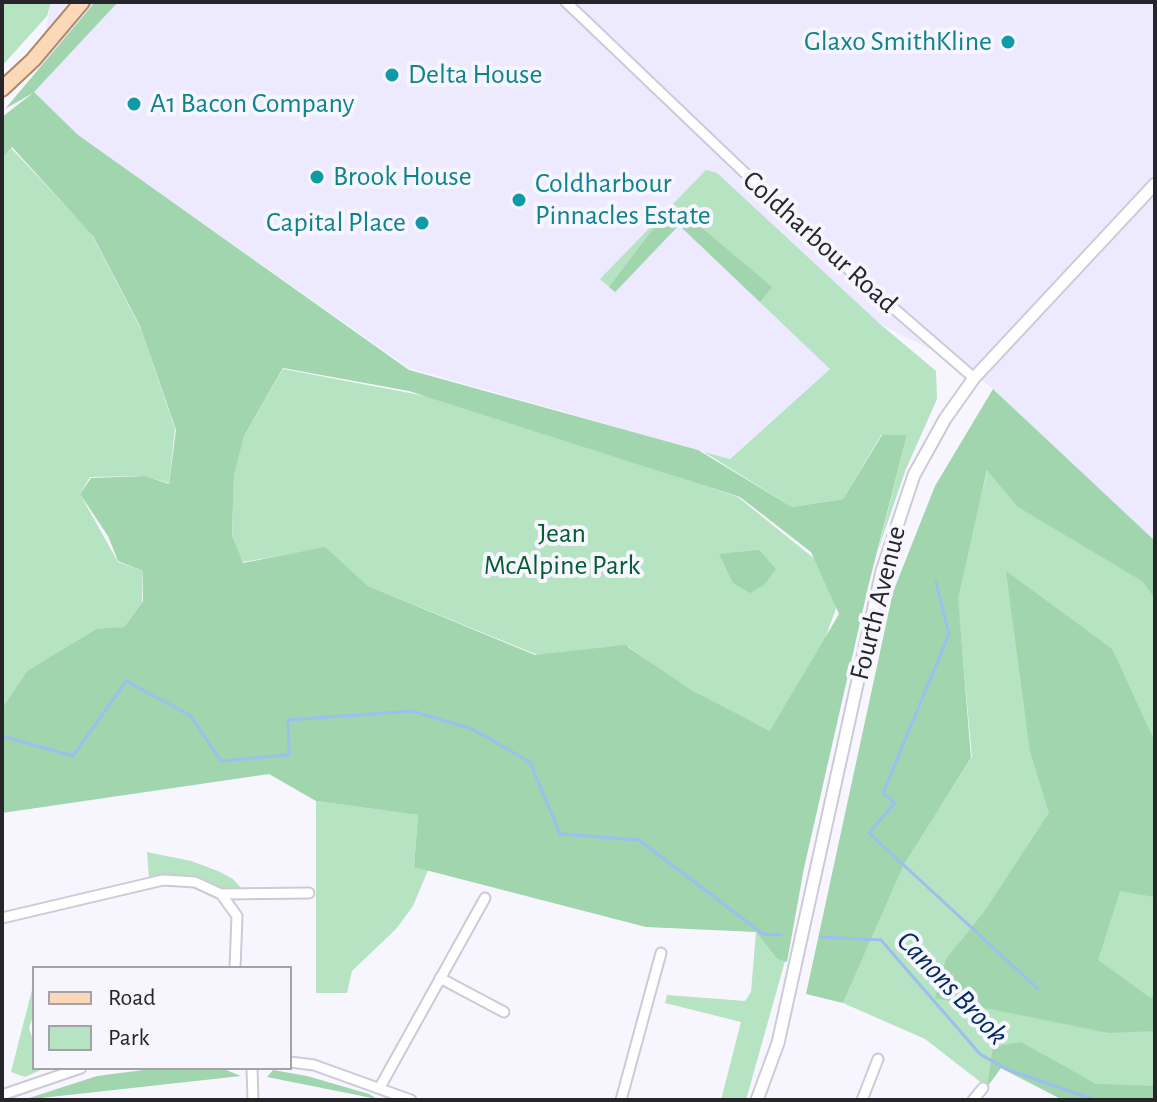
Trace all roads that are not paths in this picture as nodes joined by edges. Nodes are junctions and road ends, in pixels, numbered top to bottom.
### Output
1 (82, 2) edge
2 (566, 2) edge
3 (2, 89) edge
4 (1155, 184) edge
5 (974, 378) junction
6 (309, 893) dead end
7 (221, 894) junction
8 (485, 898) dead end
9 (2, 918) edge
10 (661, 953) dead end
11 (235, 966) edge
12 (440, 978) junction
13 (504, 1012) dead end
14 (878, 1059) dead end
15 (292, 1062) edge
16 (75, 1070) edge
17 (252, 1070) edge
18 (380, 1087) junction
19 (983, 1088) dead end
20 (2, 1095) edge
21 (253, 1100) edge
22 (411, 1100) edge
23 (621, 1100) edge
24 (757, 1100) edge
25 (862, 1100) edge
26 (973, 1100) edge

1 - 3 main road
2 - 5 street, Coldharbour Road
4 - 5 street, Fourth Avenue
5 - 24 street, Fourth Avenue
6 - 7 street
7 - 9 street
7 - 11 street
8 - 12 street
10 - 23 street
12 - 13 street
12 - 18 street
14 - 25 street
15 - 18 street
16 - 20 street
17 - 21 street
18 - 22 street
19 - 26 street

